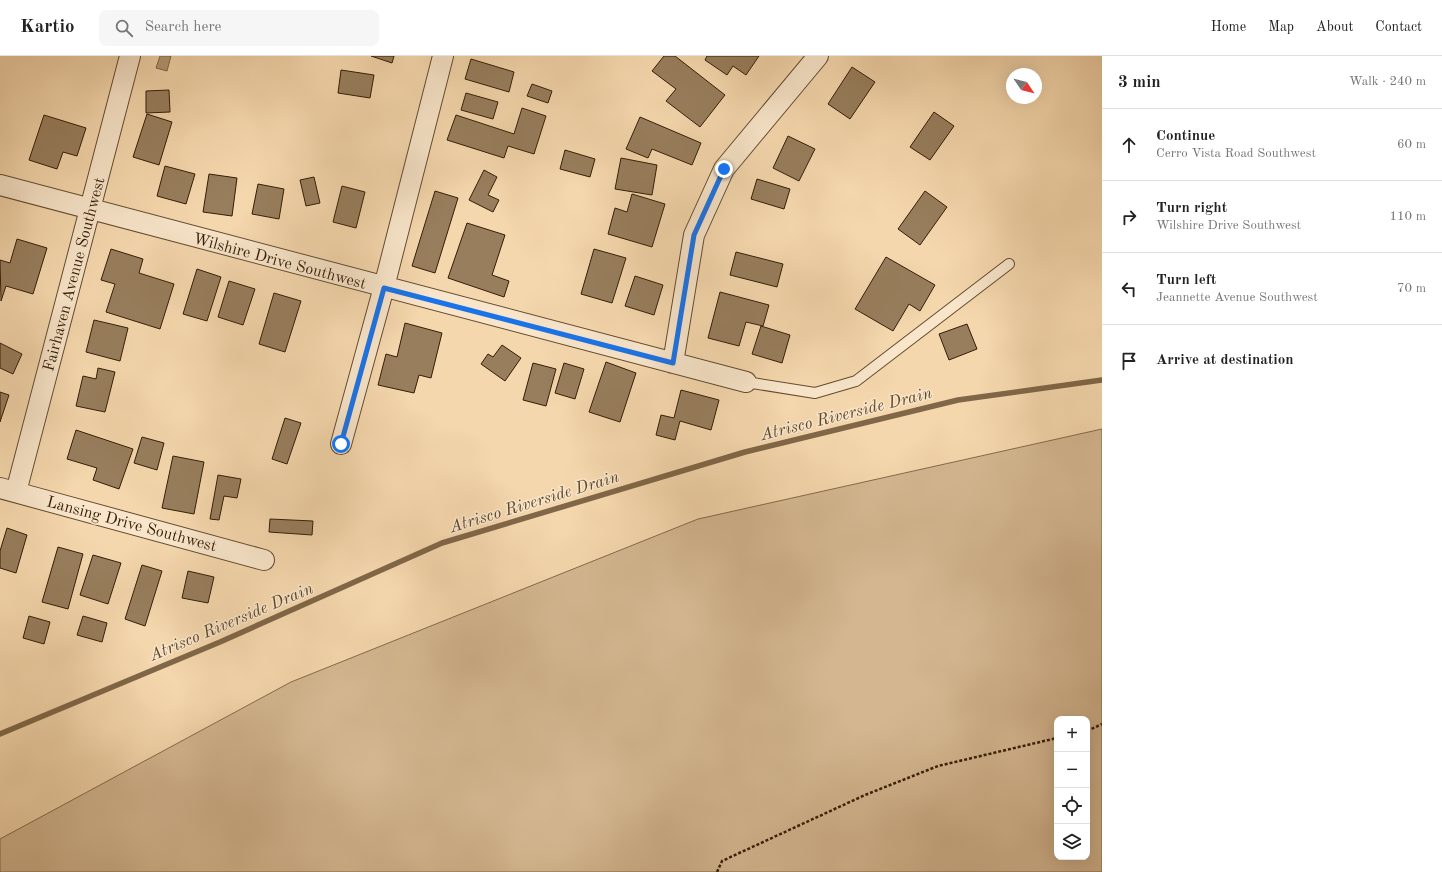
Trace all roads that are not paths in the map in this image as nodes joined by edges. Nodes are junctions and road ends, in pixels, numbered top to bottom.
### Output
1 (130, 56) edge
2 (443, 56) edge
3 (818, 56) edge
4 (0, 185) edge
5 (89, 208) junction
6 (1009, 264) dead end
7 (384, 288) junction
8 (673, 363) junction
9 (746, 382) joint
10 (341, 444) dead end
11 (8, 490) edge
12 (264, 560) dead end

1 - 5 street, Fairhaven Avenue Southwest
2 - 7 street
3 - 8 street
4 - 5 street, Wilshire Drive Southwest
5 - 7 street, Wilshire Drive Southwest
5 - 11 street, Fairhaven Avenue Southwest
6 - 9 lane
7 - 8 street, Wilshire Drive Southwest
7 - 10 street
8 - 9 street, Wilshire Drive Southwest
11 - 12 street, Lansing Drive Southwest

